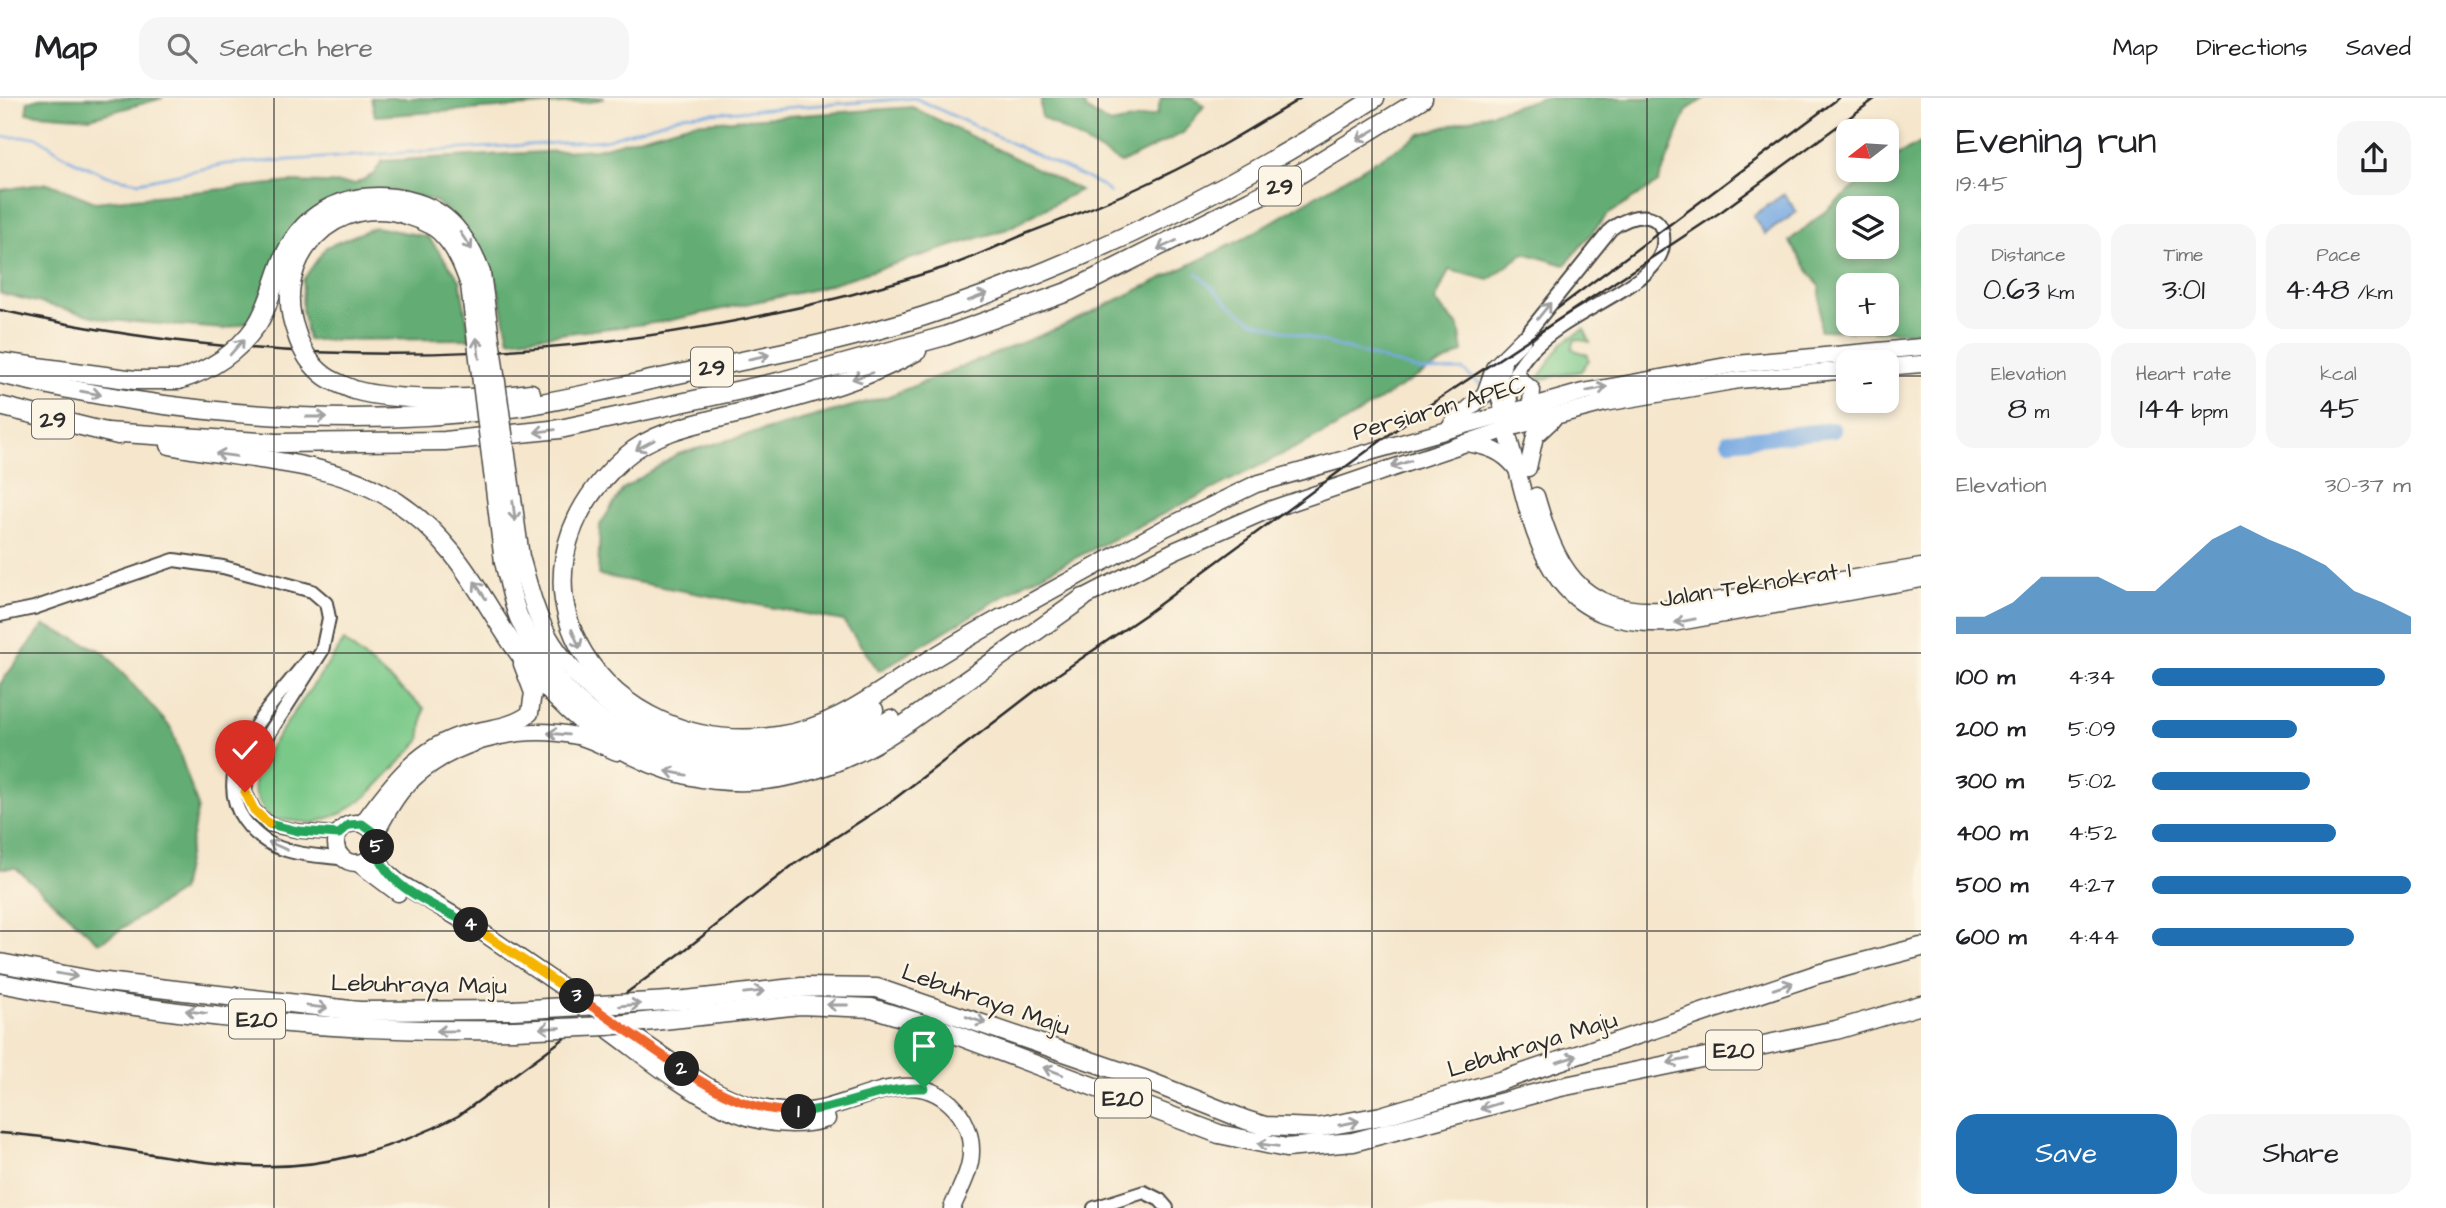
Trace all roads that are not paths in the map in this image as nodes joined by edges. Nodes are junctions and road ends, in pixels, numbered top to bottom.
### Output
1 (1376, 98) edge
2 (1423, 98) edge
3 (945, 336) junction
4 (1523, 339) junction
5 (1921, 347) edge
6 (0, 362) edge
7 (1921, 363) edge
8 (1899, 366) edge
9 (1836, 371) edge
10 (1517, 373) junction
11 (0, 374) edge
12 (676, 374) junction
13 (1531, 405) junction
14 (0, 406) edge
15 (1506, 412) junction
16 (1554, 418) junction
17 (1511, 428) junction
18 (1448, 429) junction
19 (107, 432) junction
20 (1465, 442) junction
21 (1524, 470) junction
22 (512, 559) junction
23 (1921, 567) edge
24 (1921, 579) edge
25 (1083, 598) junction
26 (0, 615) edge
27 (1002, 618) junction
28 (504, 627) junction
29 (324, 641) junction
30 (645, 764) junction
31 (362, 824) junction
32 (339, 834) junction
33 (375, 840) junction
34 (351, 861) junction
35 (1921, 947) edge
36 (0, 963) edge
37 (0, 984) edge
38 (1921, 1005) edge
39 (689, 1009) junction
40 (941, 1208) edge
41 (953, 1208) edge
42 (1094, 1208) edge
43 (1167, 1208) edge

12 -> 1 highway, 29
2 -> 3 highway, 29
3 -> 19 highway, 29
3 -> 27 highway
4 -> 10 street
4 - 15 street
4 - 18 main road
13 -> 5 main road, Persiaran APEC
6 -> 22 highway, bridge
7 - 8 main road
9 - 16 main road, Persiaran APEC
10 - 13 main road
10 - 15 street
11 -> 12 highway, 29
22 -> 12 highway, bridge
13 - 15 main road, Persiaran APEC
14 - 19 highway, 29
15 - 17 street
15 - 18 main road, Persiaran APEC
16 - 17 main road, Persiaran APEC
16 - 21 main road
17 - 20 main road, Persiaran APEC
17 - 21 main road, Jalan Teknokrat 1
18 - 27 main road, Persiaran APEC
28 -> 19 highway
20 - 21 main road
20 -> 25 main road, Persiaran APEC
21 - 23 main road, Jalan Teknokrat 1
24 -> 21 main road, Jalan Teknokrat 1
22 - 25 highway
22 - 27 highway
25 -> 30 highway
26 - 29 street
28 - 30 highway
28 - 31 main road
29 - 32 street
34 -> 29 street
30 -> 33 main road
31 - 32 main road
31 - 33 main road
32 - 34 main road
33 - 34 main road
33 - 41 main road
34 - 40 main road
39 -> 35 highway, Lebuhraya Maju / E20
36 -> 39 highway, Lebuhraya Maju / E20, bridge
39 -> 37 highway, Lebuhraya Maju / E20, bridge
38 -> 39 highway, Lebuhraya Maju / E20
42 - 43 street

